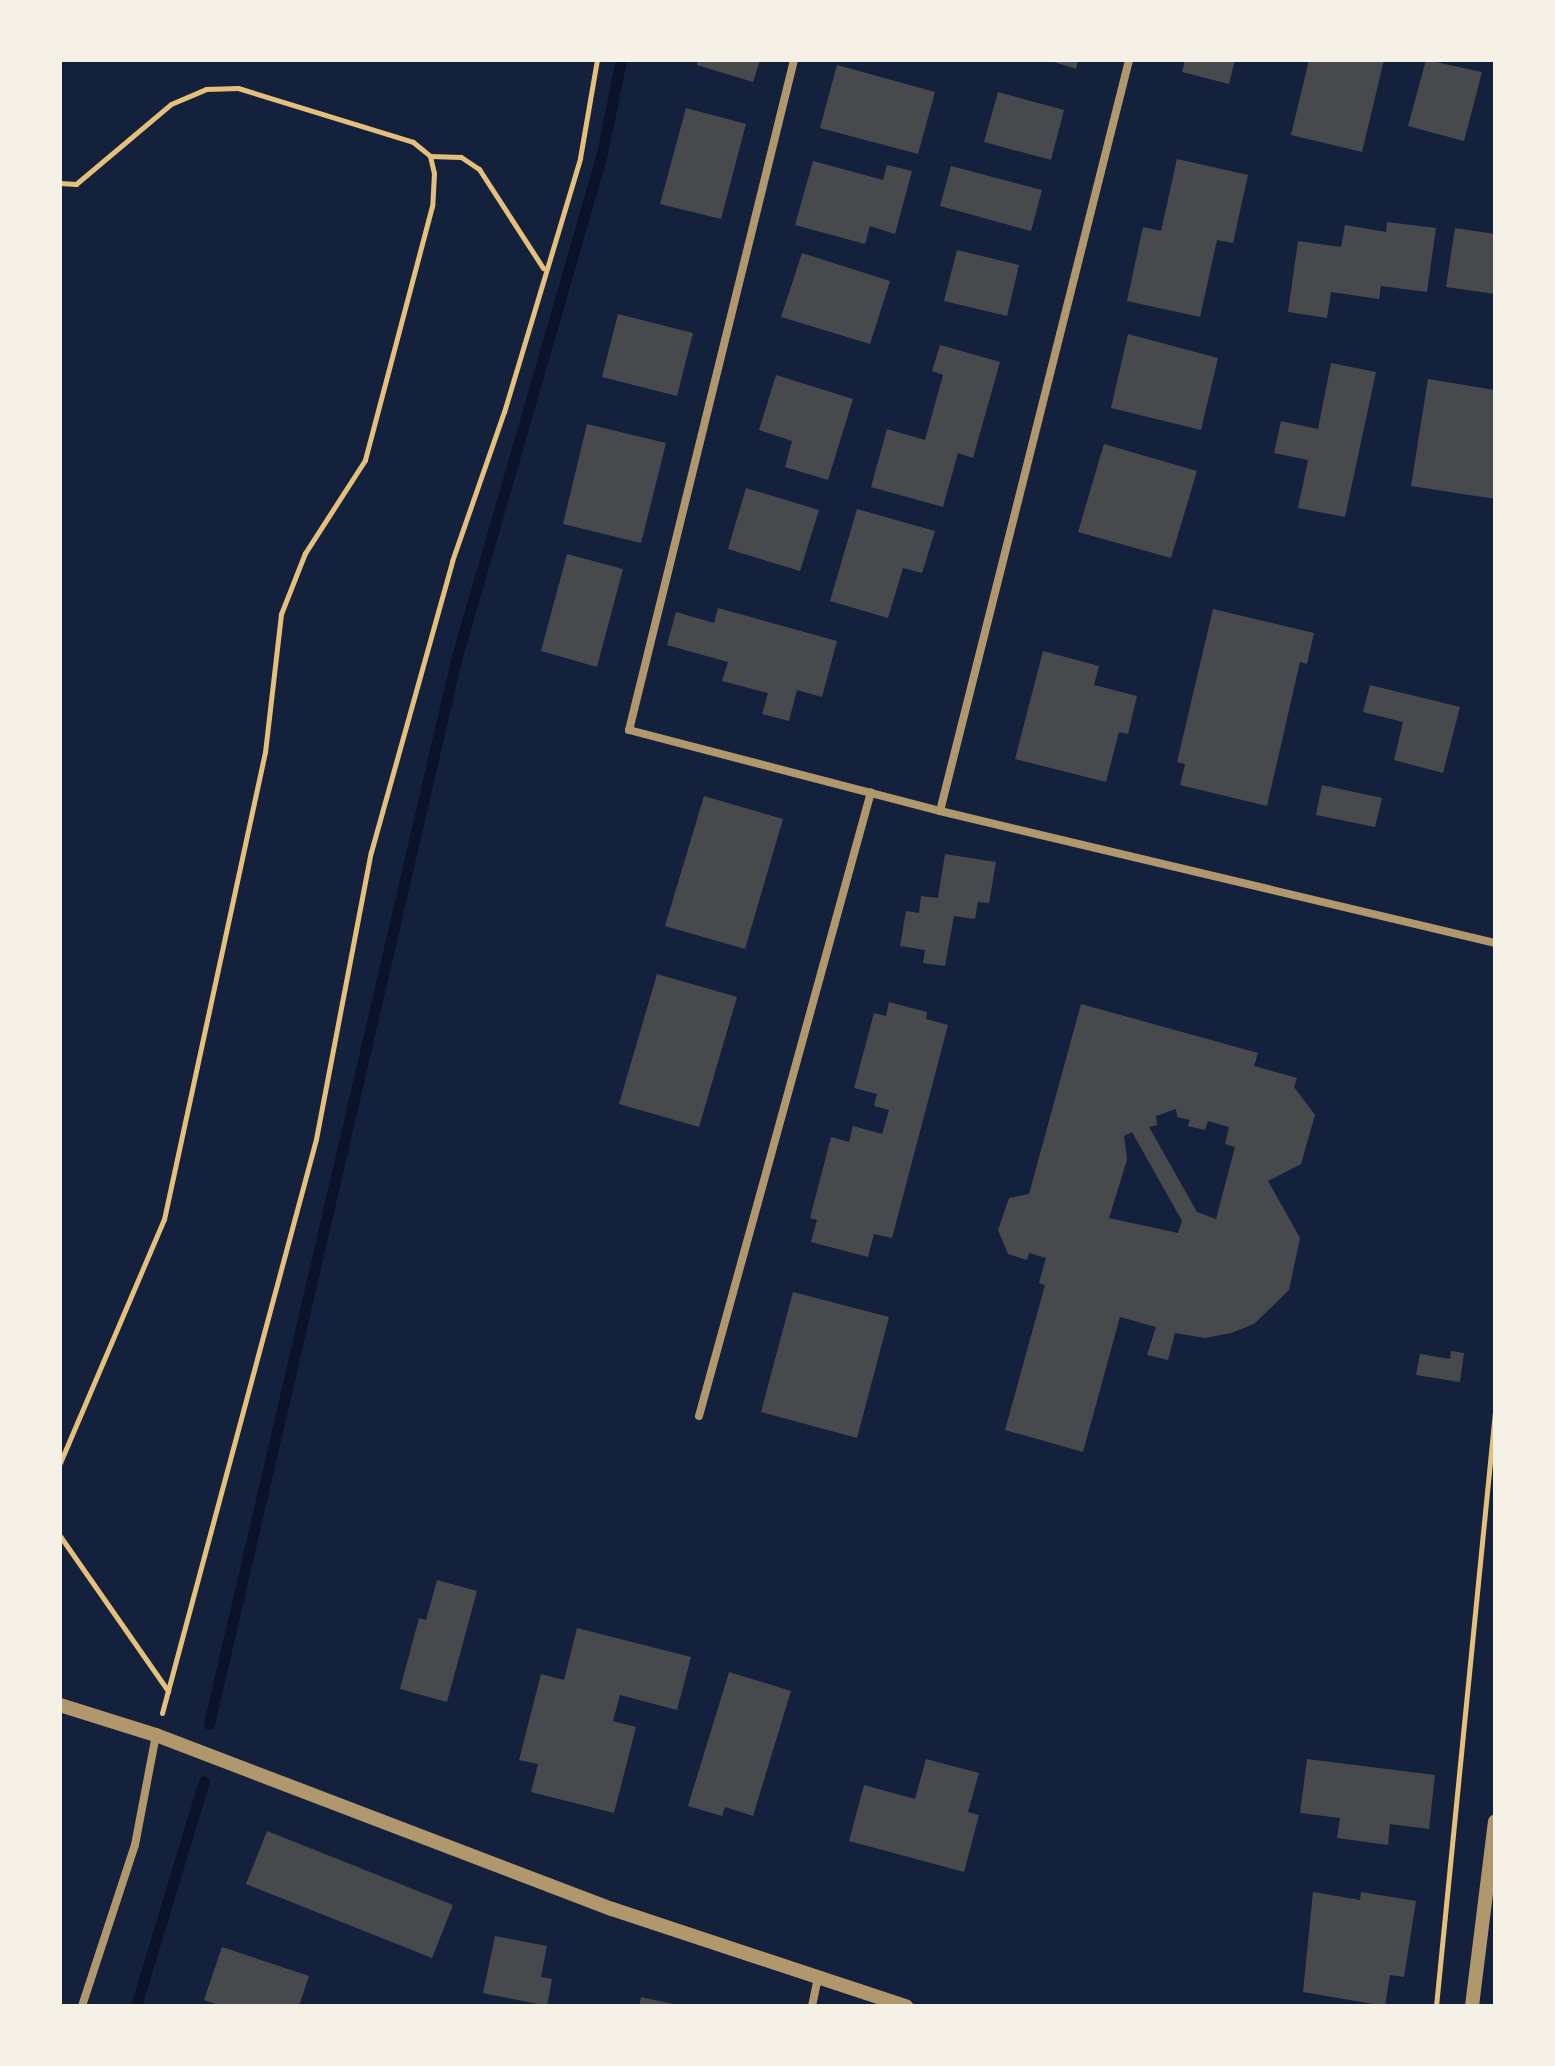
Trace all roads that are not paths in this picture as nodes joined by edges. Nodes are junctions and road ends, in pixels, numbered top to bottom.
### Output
1 (794, 60) edge
2 (1129, 60) edge
3 (871, 792) junction
4 (940, 811) junction
5 (1495, 943) edge
6 (699, 1416) dead end
7 (60, 1705) edge
8 (156, 1735) junction
9 (1495, 1821) edge
10 (818, 1977) junction
11 (82, 2006) edge
12 (812, 2006) edge
13 (906, 2006) edge
14 (1472, 2006) edge

1 - 3 street
2 - 4 street
3 - 4 street
3 - 6 street
4 - 5 street
7 - 8 street
8 - 10 street
8 - 11 street
9 - 14 street
10 - 12 street
10 - 13 street

